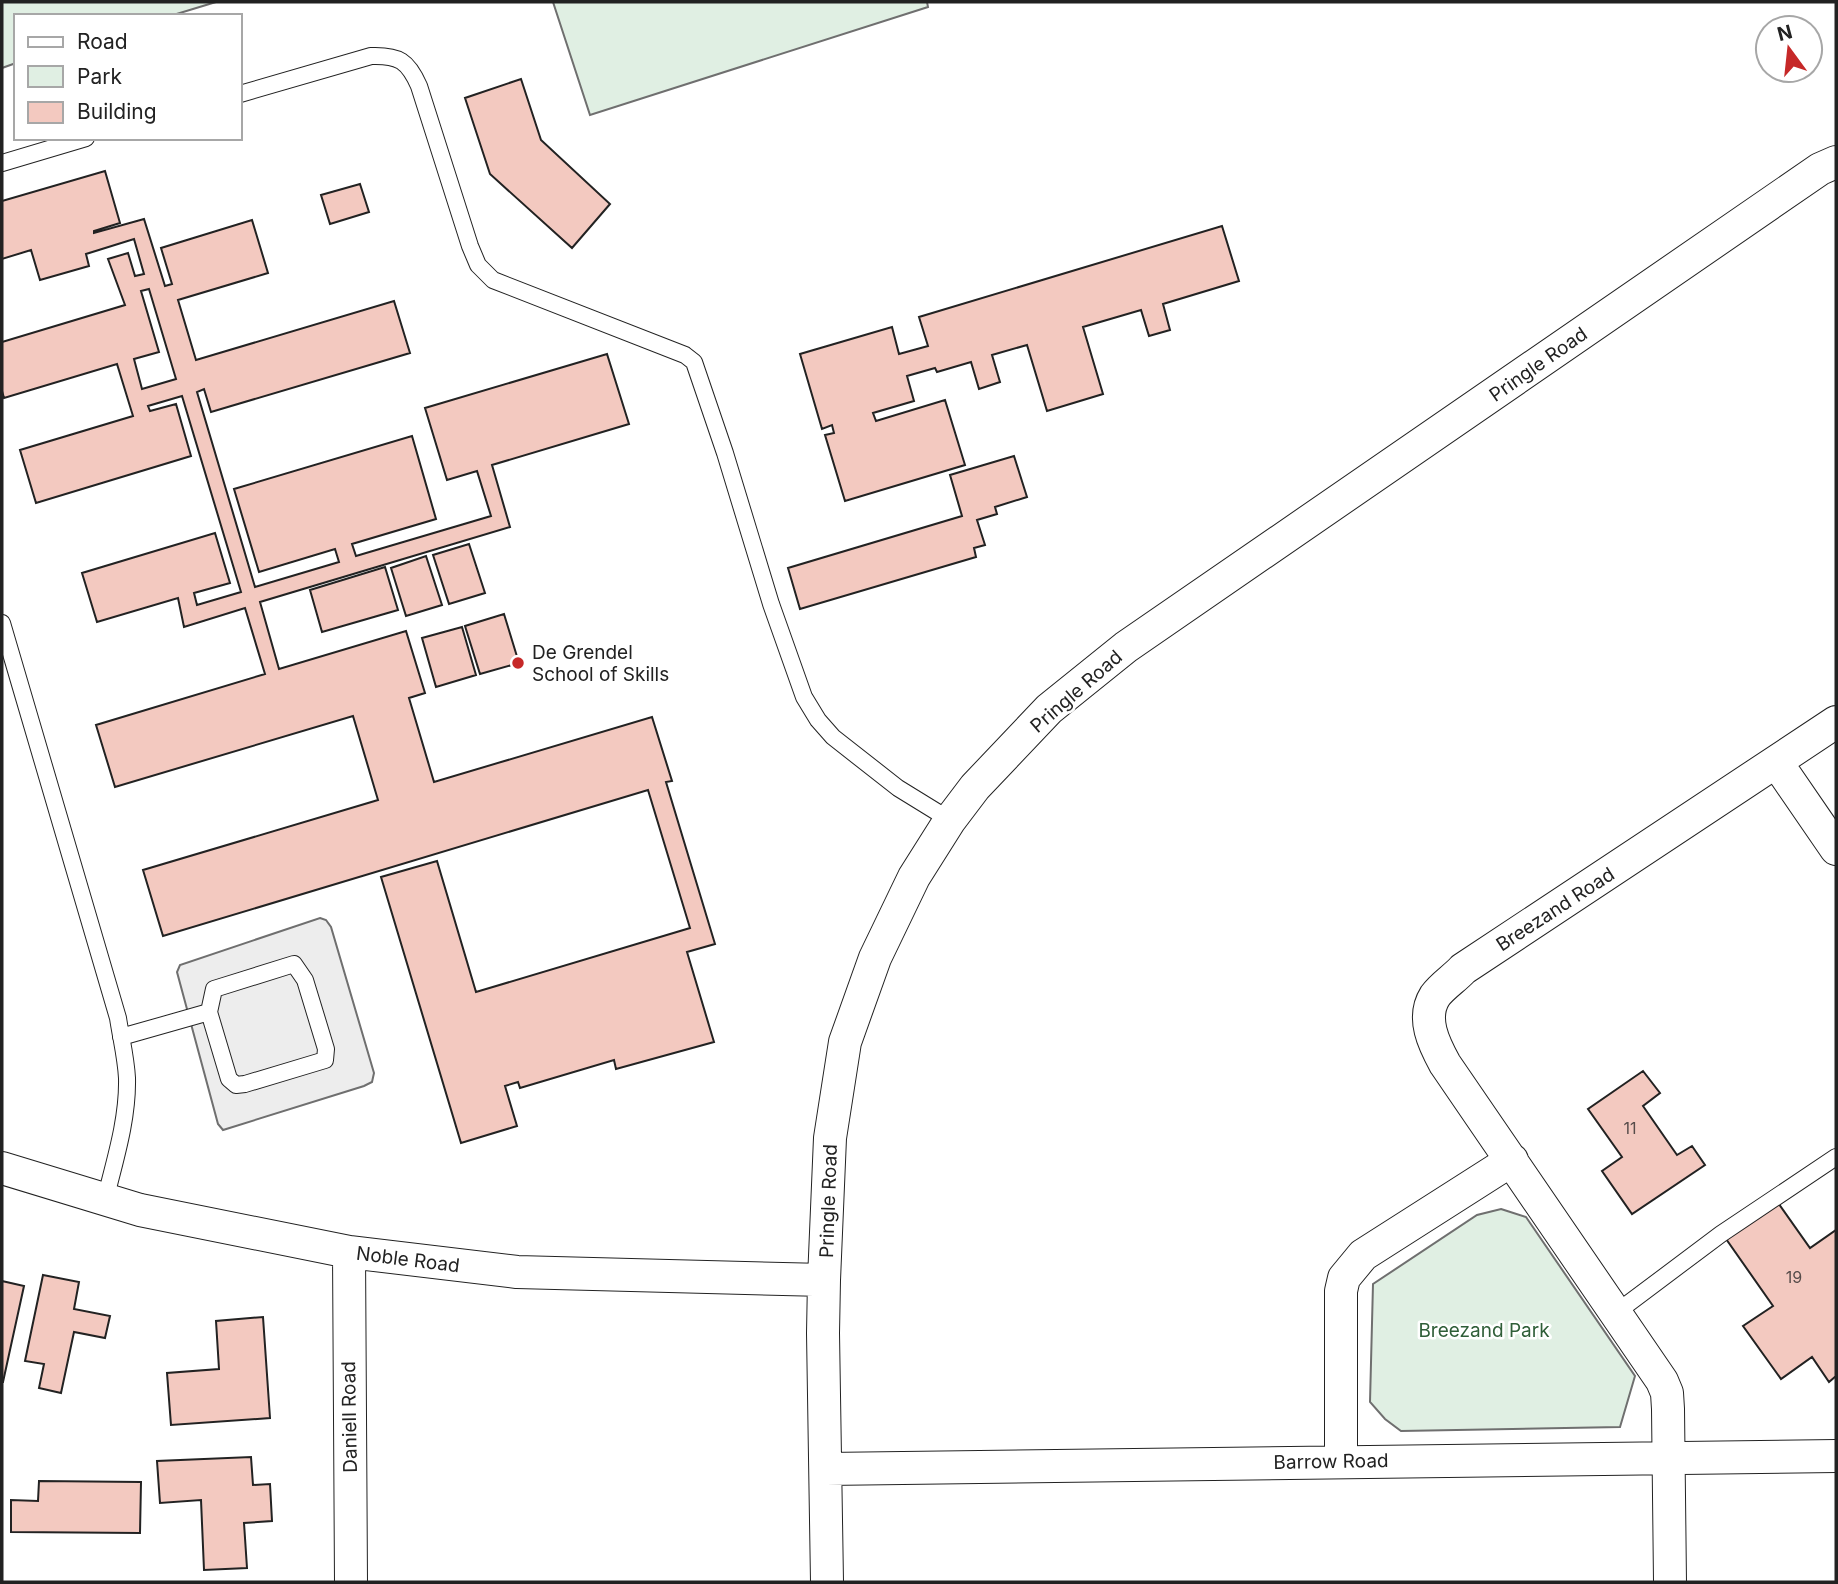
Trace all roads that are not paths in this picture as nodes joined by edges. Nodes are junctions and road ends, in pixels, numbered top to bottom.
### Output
1 (242, 93) edge
2 (79, 140) edge
3 (1836, 162) edge
4 (2, 163) edge
5 (2, 623) edge
6 (1836, 722) edge
7 (1777, 763) junction
8 (950, 820) junction
9 (1836, 849) edge
10 (208, 1012) junction
11 (121, 1037) junction
12 (1836, 1157) edge
13 (1512, 1160) junction
14 (2, 1168) edge
15 (105, 1200) junction
16 (349, 1252) junction
17 (824, 1280) junction
18 (1617, 1312) junction
19 (1836, 1456) edge
20 (1667, 1457) junction
21 (1341, 1461) junction
22 (826, 1469) junction
23 (351, 1582) edge
24 (827, 1582) edge
25 (1670, 1582) edge

1 - 8 lane
2 - 4 lane
3 - 8 street, Pringle Road
5 - 11 lane
6 - 7 street, Breezand Road
7 - 9 street
7 - 13 street, Breezand Road
8 - 17 street, Pringle Road
10 - 10 lane
10 - 11 lane
11 - 15 lane
12 - 18 lane
13 - 18 street, Breezand Road
13 - 21 street
14 - 15 street, Noble Road
15 - 16 street, Noble Road
16 - 17 street, Noble Road
16 - 23 street, Daniell Road
17 - 22 street, Pringle Road
18 - 20 street, Breezand Road
19 - 20 street, Barrow Road
20 - 21 street, Barrow Road
20 - 25 street, Breezand Road
21 - 22 street, Barrow Road
22 - 24 street, Pringle Road

